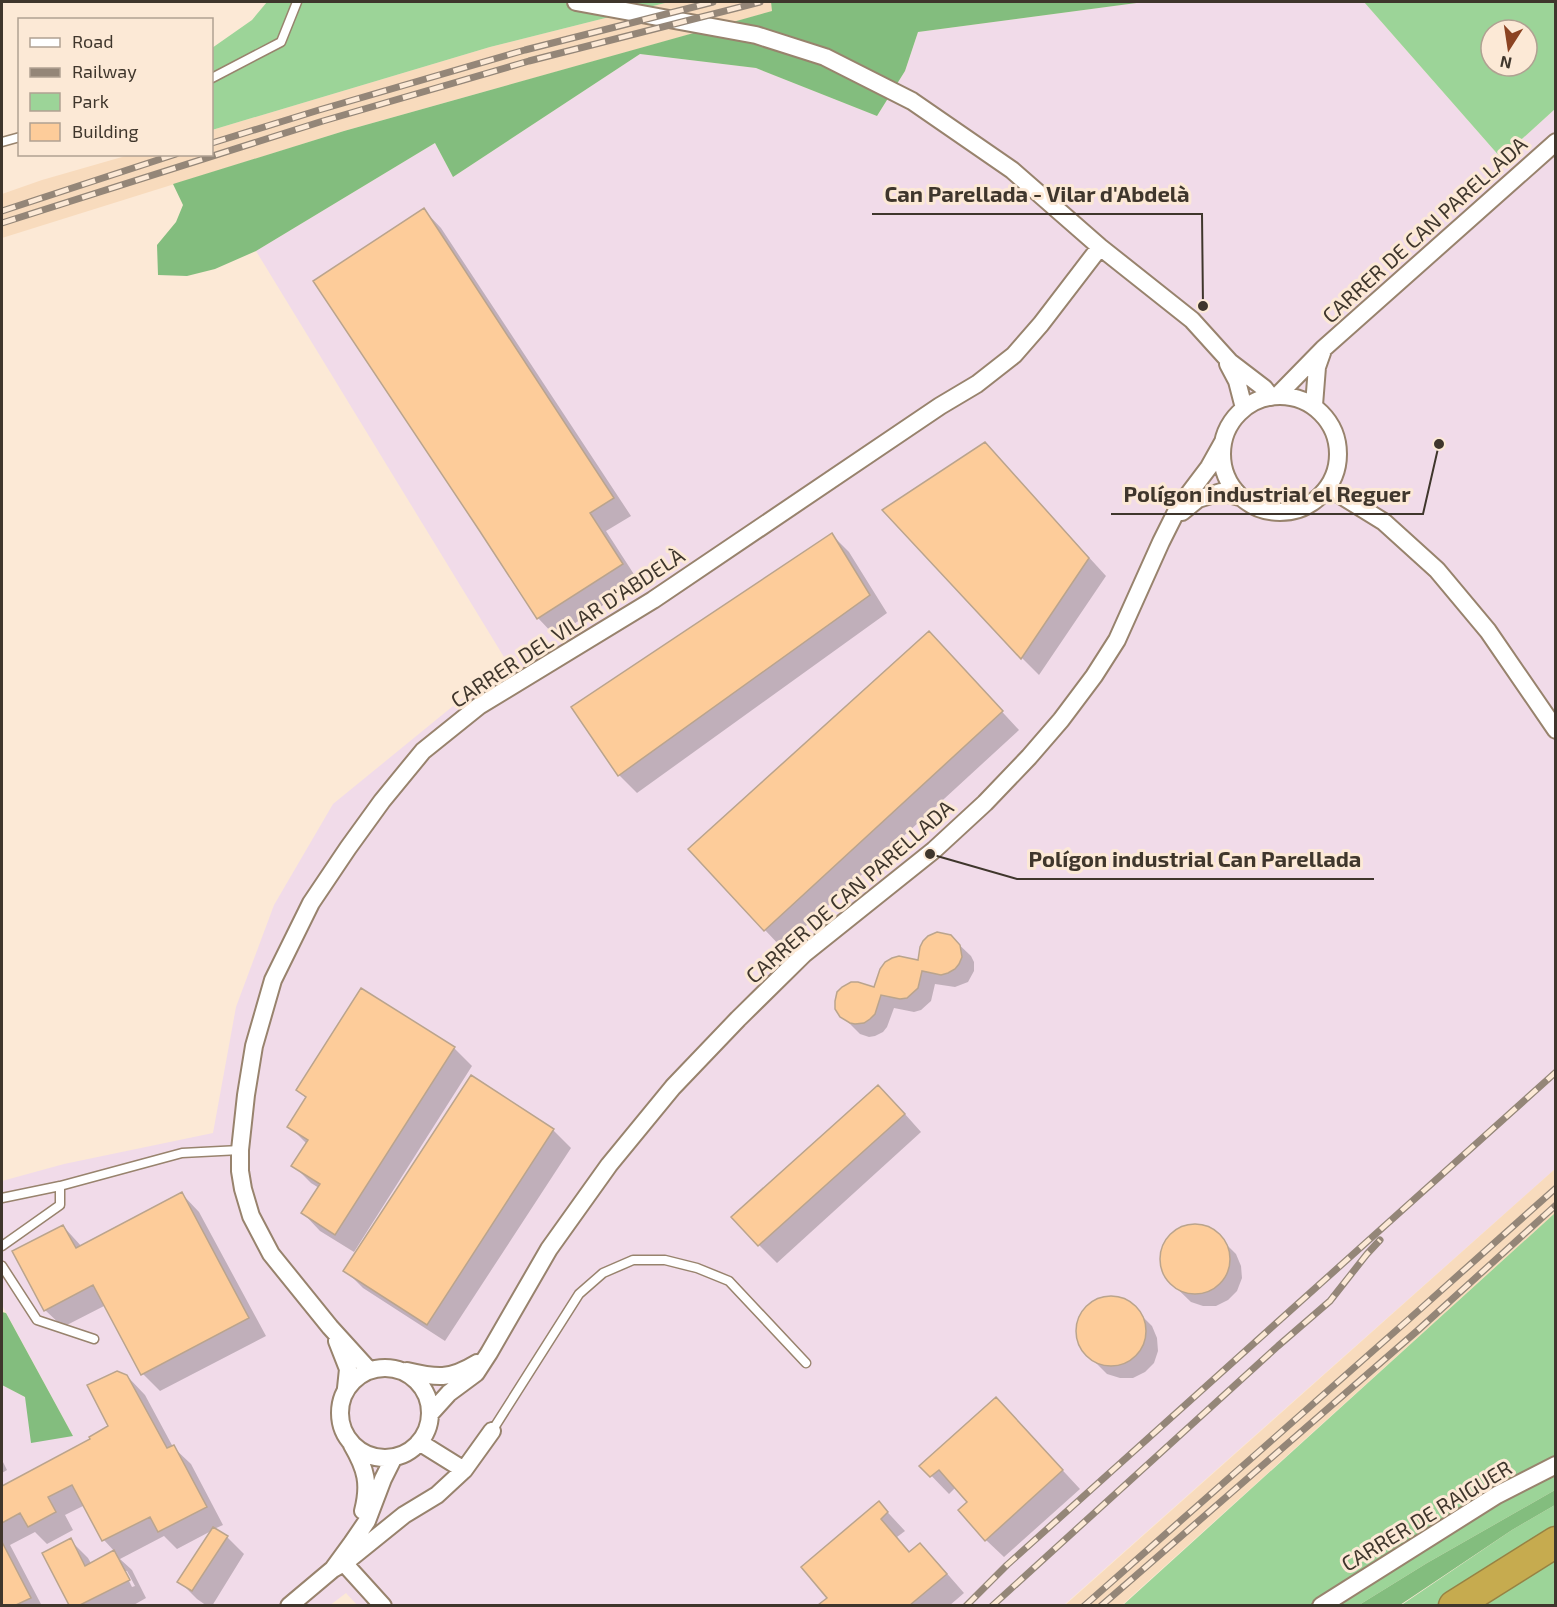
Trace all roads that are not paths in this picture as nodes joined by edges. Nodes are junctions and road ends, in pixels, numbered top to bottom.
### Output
1 (297, 2) edge
2 (576, 2) edge
3 (213, 77) edge
4 (18, 137) edge
5 (2, 142) edge
6 (1556, 142) edge
7 (1100, 247) junction
8 (1218, 348) junction
9 (1323, 349) junction
10 (1274, 396) junction
11 (1314, 405) junction
12 (1244, 408) junction
13 (1223, 442) junction
14 (1329, 488) junction
15 (1240, 497) junction
16 (1161, 542) junction
17 (1556, 730) edge
18 (240, 1150) junction
19 (60, 1186) junction
20 (2, 1198) edge
21 (2, 1246) edge
22 (2, 1266) edge
23 (330, 1327) junction
24 (94, 1339) dead end
25 (489, 1353) junction
26 (806, 1363) dead end
27 (369, 1370) junction
28 (398, 1370) junction
29 (346, 1388) junction
30 (430, 1414) junction
31 (492, 1431) joint
32 (419, 1442) junction
33 (352, 1444) junction
34 (394, 1457) junction
35 (1556, 1465) edge
36 (464, 1470) junction
37 (1556, 1542) edge
38 (352, 1543) junction
39 (338, 1566) junction
40 (289, 1605) edge
41 (383, 1605) edge
42 (1321, 1605) edge
43 (1454, 1605) edge

1 - 3 lane
2 - 7 street
4 - 5 lane
6 - 9 street, CARRER DE CAN PARELLADA
7 - 8 street
7 - 18 street, CARRER DEL VILAR D'ABDELÀ
8 - 10 street
8 - 12 street
9 - 10 street, CARRER DE CAN PARELLADA
9 - 11 street, CARRER DE CAN PARELLADA
10 - 11 street
10 - 12 street
11 - 14 street
12 - 13 street
13 - 15 street
13 - 16 street, CARRER DE CAN PARELLADA
14 - 15 street
14 - 17 street
15 - 16 street, CARRER DE CAN PARELLADA
16 - 25 street, CARRER DE CAN PARELLADA
18 - 19 lane
18 - 23 street, CARRER DEL VILAR D'ABDELÀ
19 - 20 lane
19 - 21 lane
22 - 24 lane
23 - 27 street, CARRER DEL VILAR D'ABDELÀ
23 - 29 street, CARRER DEL VILAR D'ABDELÀ
25 - 28 street, CARRER DE CAN PARELLADA
25 - 30 street, CARRER DE CAN PARELLADA
26 - 31 lane
27 - 28 street
27 - 29 street
28 - 30 street
29 - 33 street
30 - 32 street
31 - 36 street
32 - 34 street
32 - 36 street
33 - 34 street
33 - 38 street
34 - 38 street
35 - 42 street, CARRER DE RAIGUER
36 - 39 street
37 - 43 highway
38 - 39 street
39 - 40 street
39 - 41 street

